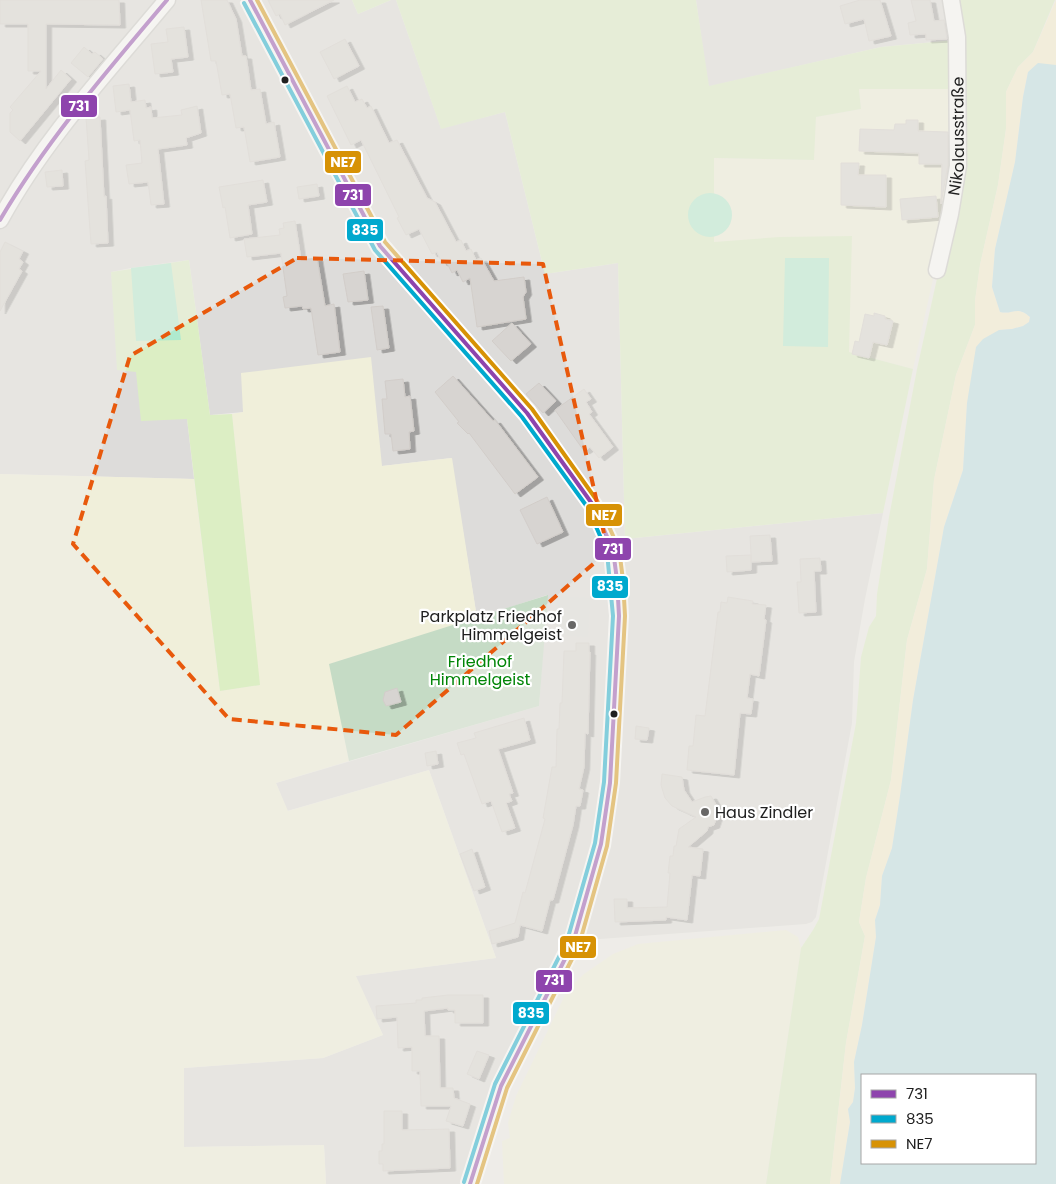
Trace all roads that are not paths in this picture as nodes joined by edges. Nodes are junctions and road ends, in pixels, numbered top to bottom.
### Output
1 (168, 0) edge
2 (250, 0) edge
3 (951, 0) edge
4 (0, 220) edge
5 (937, 270) dead end
6 (470, 1184) edge

1 - 4 street
2 - 6 street
3 - 5 street, Nikolausstraße

